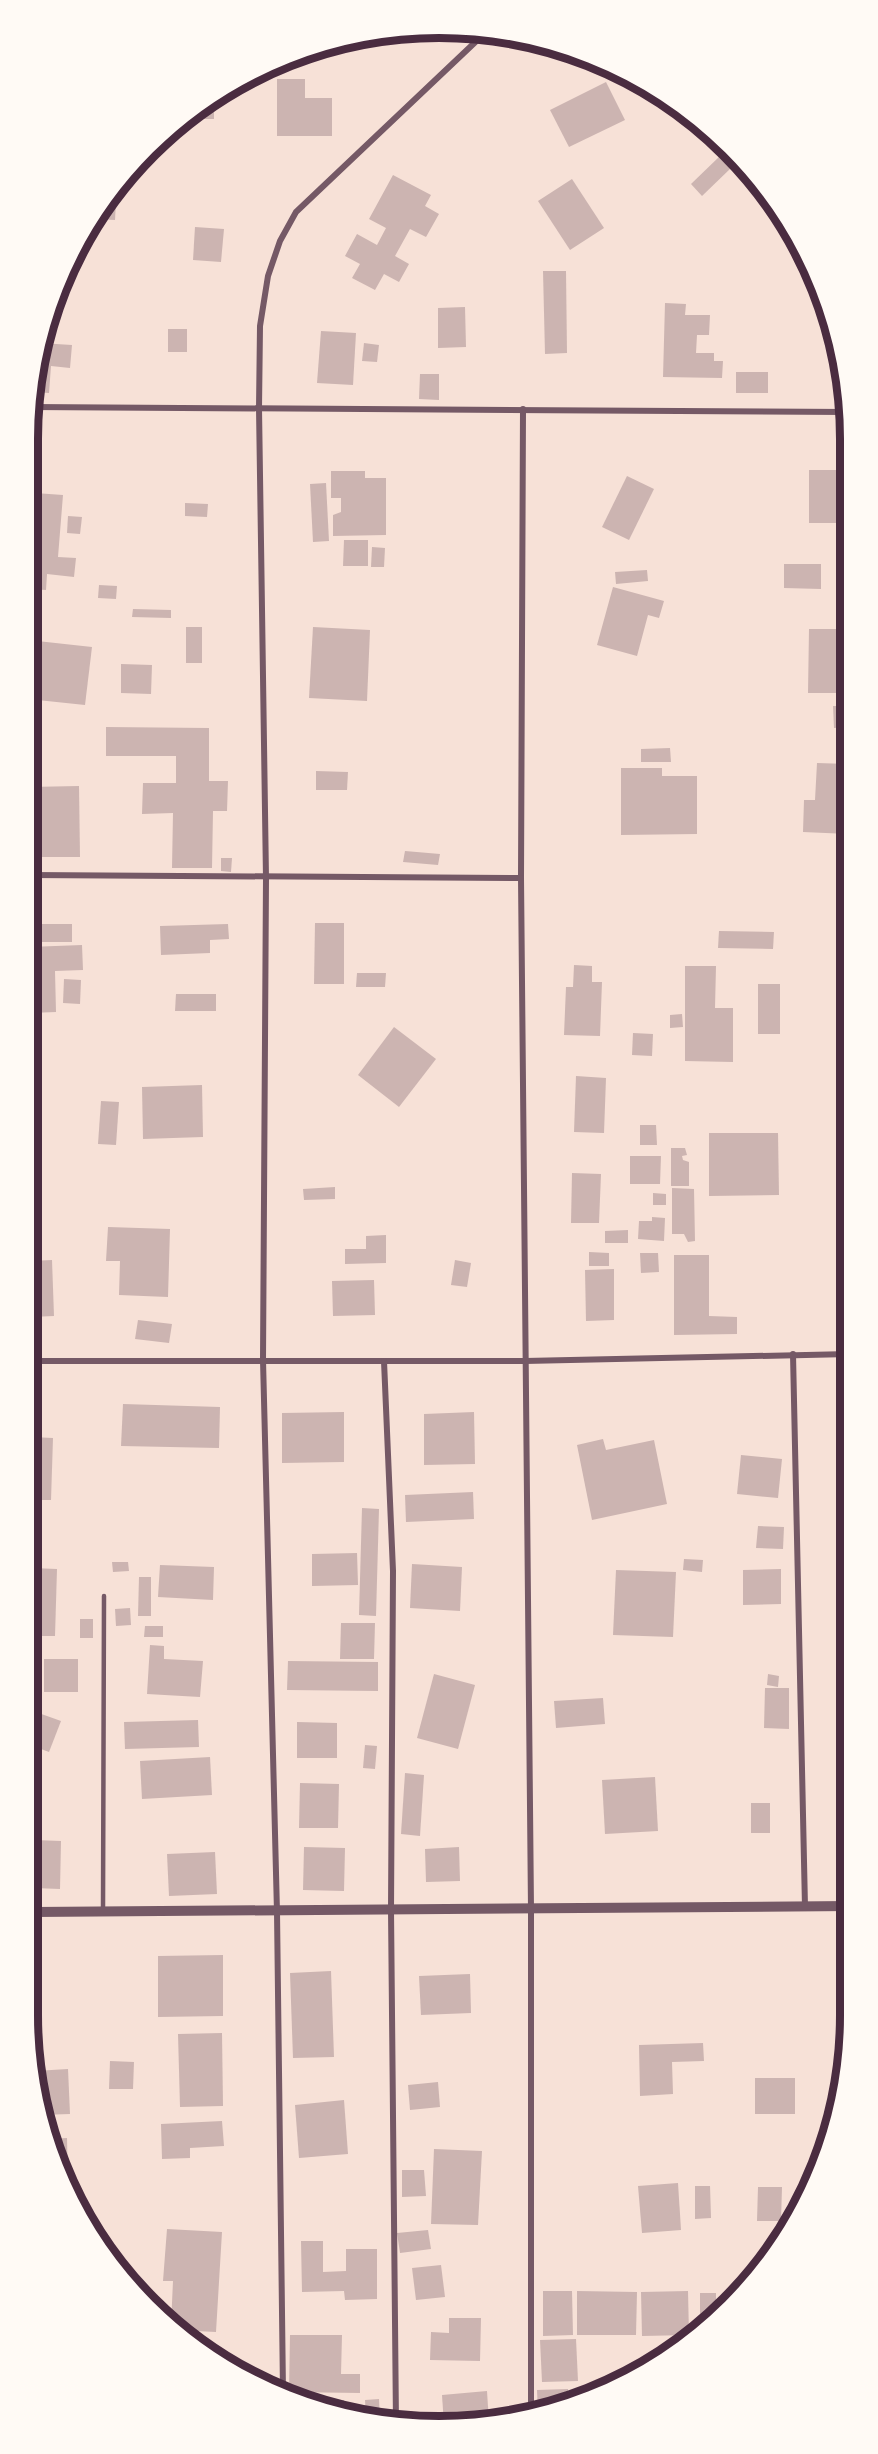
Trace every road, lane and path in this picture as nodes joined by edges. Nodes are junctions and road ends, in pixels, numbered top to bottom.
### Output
1 (478, 40) edge
2 (39, 407) edge
3 (259, 408) junction
4 (523, 409) junction
5 (840, 412) edge
6 (38, 875) edge
7 (266, 878) junction
8 (521, 878) junction
9 (793, 1354) junction
10 (840, 1354) edge
11 (263, 1360) junction
12 (38, 1361) edge
13 (384, 1361) junction
14 (525, 1361) junction
15 (104, 1596) dead end
16 (840, 1906) edge
17 (805, 1907) junction
18 (531, 1909) junction
19 (391, 1910) junction
20 (38, 1912) edge
21 (104, 1912) junction
22 (277, 1912) junction
23 (282, 2385) edge
24 (531, 2406) edge
25 (396, 2414) edge

1 - 3 street
2 - 3 street
3 - 4 street
3 - 7 street
4 - 5 street
4 - 8 street
6 - 7 street
7 - 8 street
7 - 11 street
8 - 14 street
9 - 10 street
9 - 14 street
9 - 17 street
11 - 12 street
11 - 13 street
11 - 22 street
13 - 14 street
13 - 19 street
14 - 18 street
15 - 21 lane
16 - 17 street
17 - 18 street
18 - 19 street
18 - 24 street
19 - 22 street
19 - 25 street
20 - 21 street
21 - 22 street
22 - 23 street

